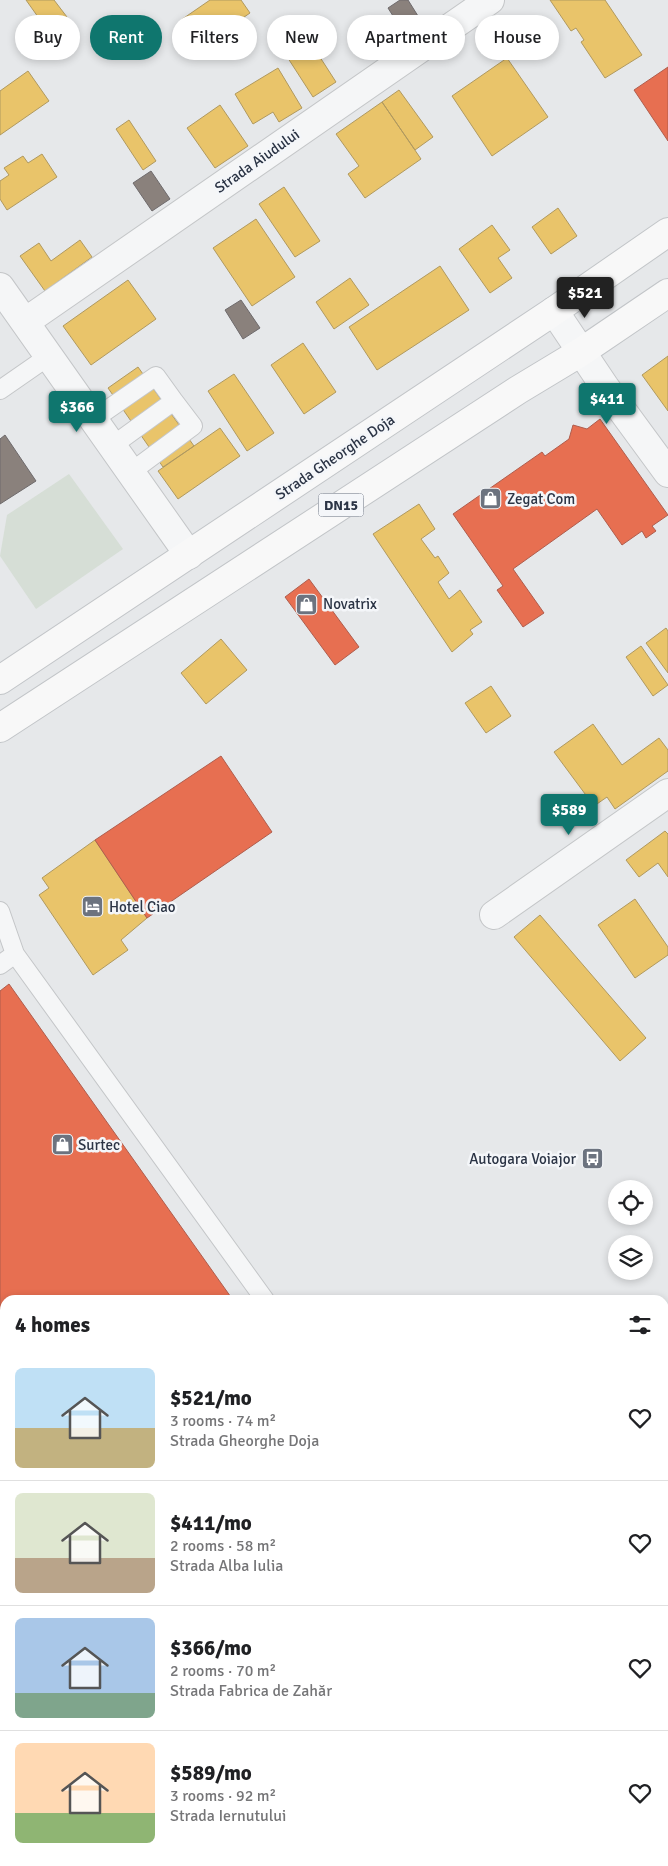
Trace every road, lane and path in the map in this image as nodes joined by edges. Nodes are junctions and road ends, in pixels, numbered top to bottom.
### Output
1 (490, 0) edge
2 (668, 232) edge
3 (0, 287) edge
4 (668, 293) edge
5 (554, 311) junction
6 (25, 322) junction
7 (581, 352) junction
8 (49, 356) junction
9 (0, 390) edge
10 (174, 401) junction
11 (94, 420) junction
12 (112, 446) junction
13 (131, 472) junction
14 (668, 473) edge
15 (189, 555) junction
16 (0, 680) edge
17 (0, 728) edge
18 (668, 793) edge
19 (0, 910) edge
20 (494, 914) dead end
21 (15, 954) junction
22 (0, 965) edge
23 (261, 1295) edge

1 - 6 street, Strada Aiudului
2 - 5 main road, Strada Gheorghe Doja / DN15
3 - 6 street
4 - 7 main road, DN15
5 - 7 street
5 - 15 main road, Strada Gheorghe Doja / DN15
6 - 8 street
7 - 14 street
7 - 17 main road, DN15
8 - 9 lane
8 - 11 street
10 - 11 lane
10 - 12 lane
10 - 13 lane
11 - 12 street
12 - 13 street
13 - 15 street
15 - 16 main road, Strada Gheorghe Doja / DN15
18 - 20 street
19 - 21 lane
21 - 22 lane
21 - 23 lane

